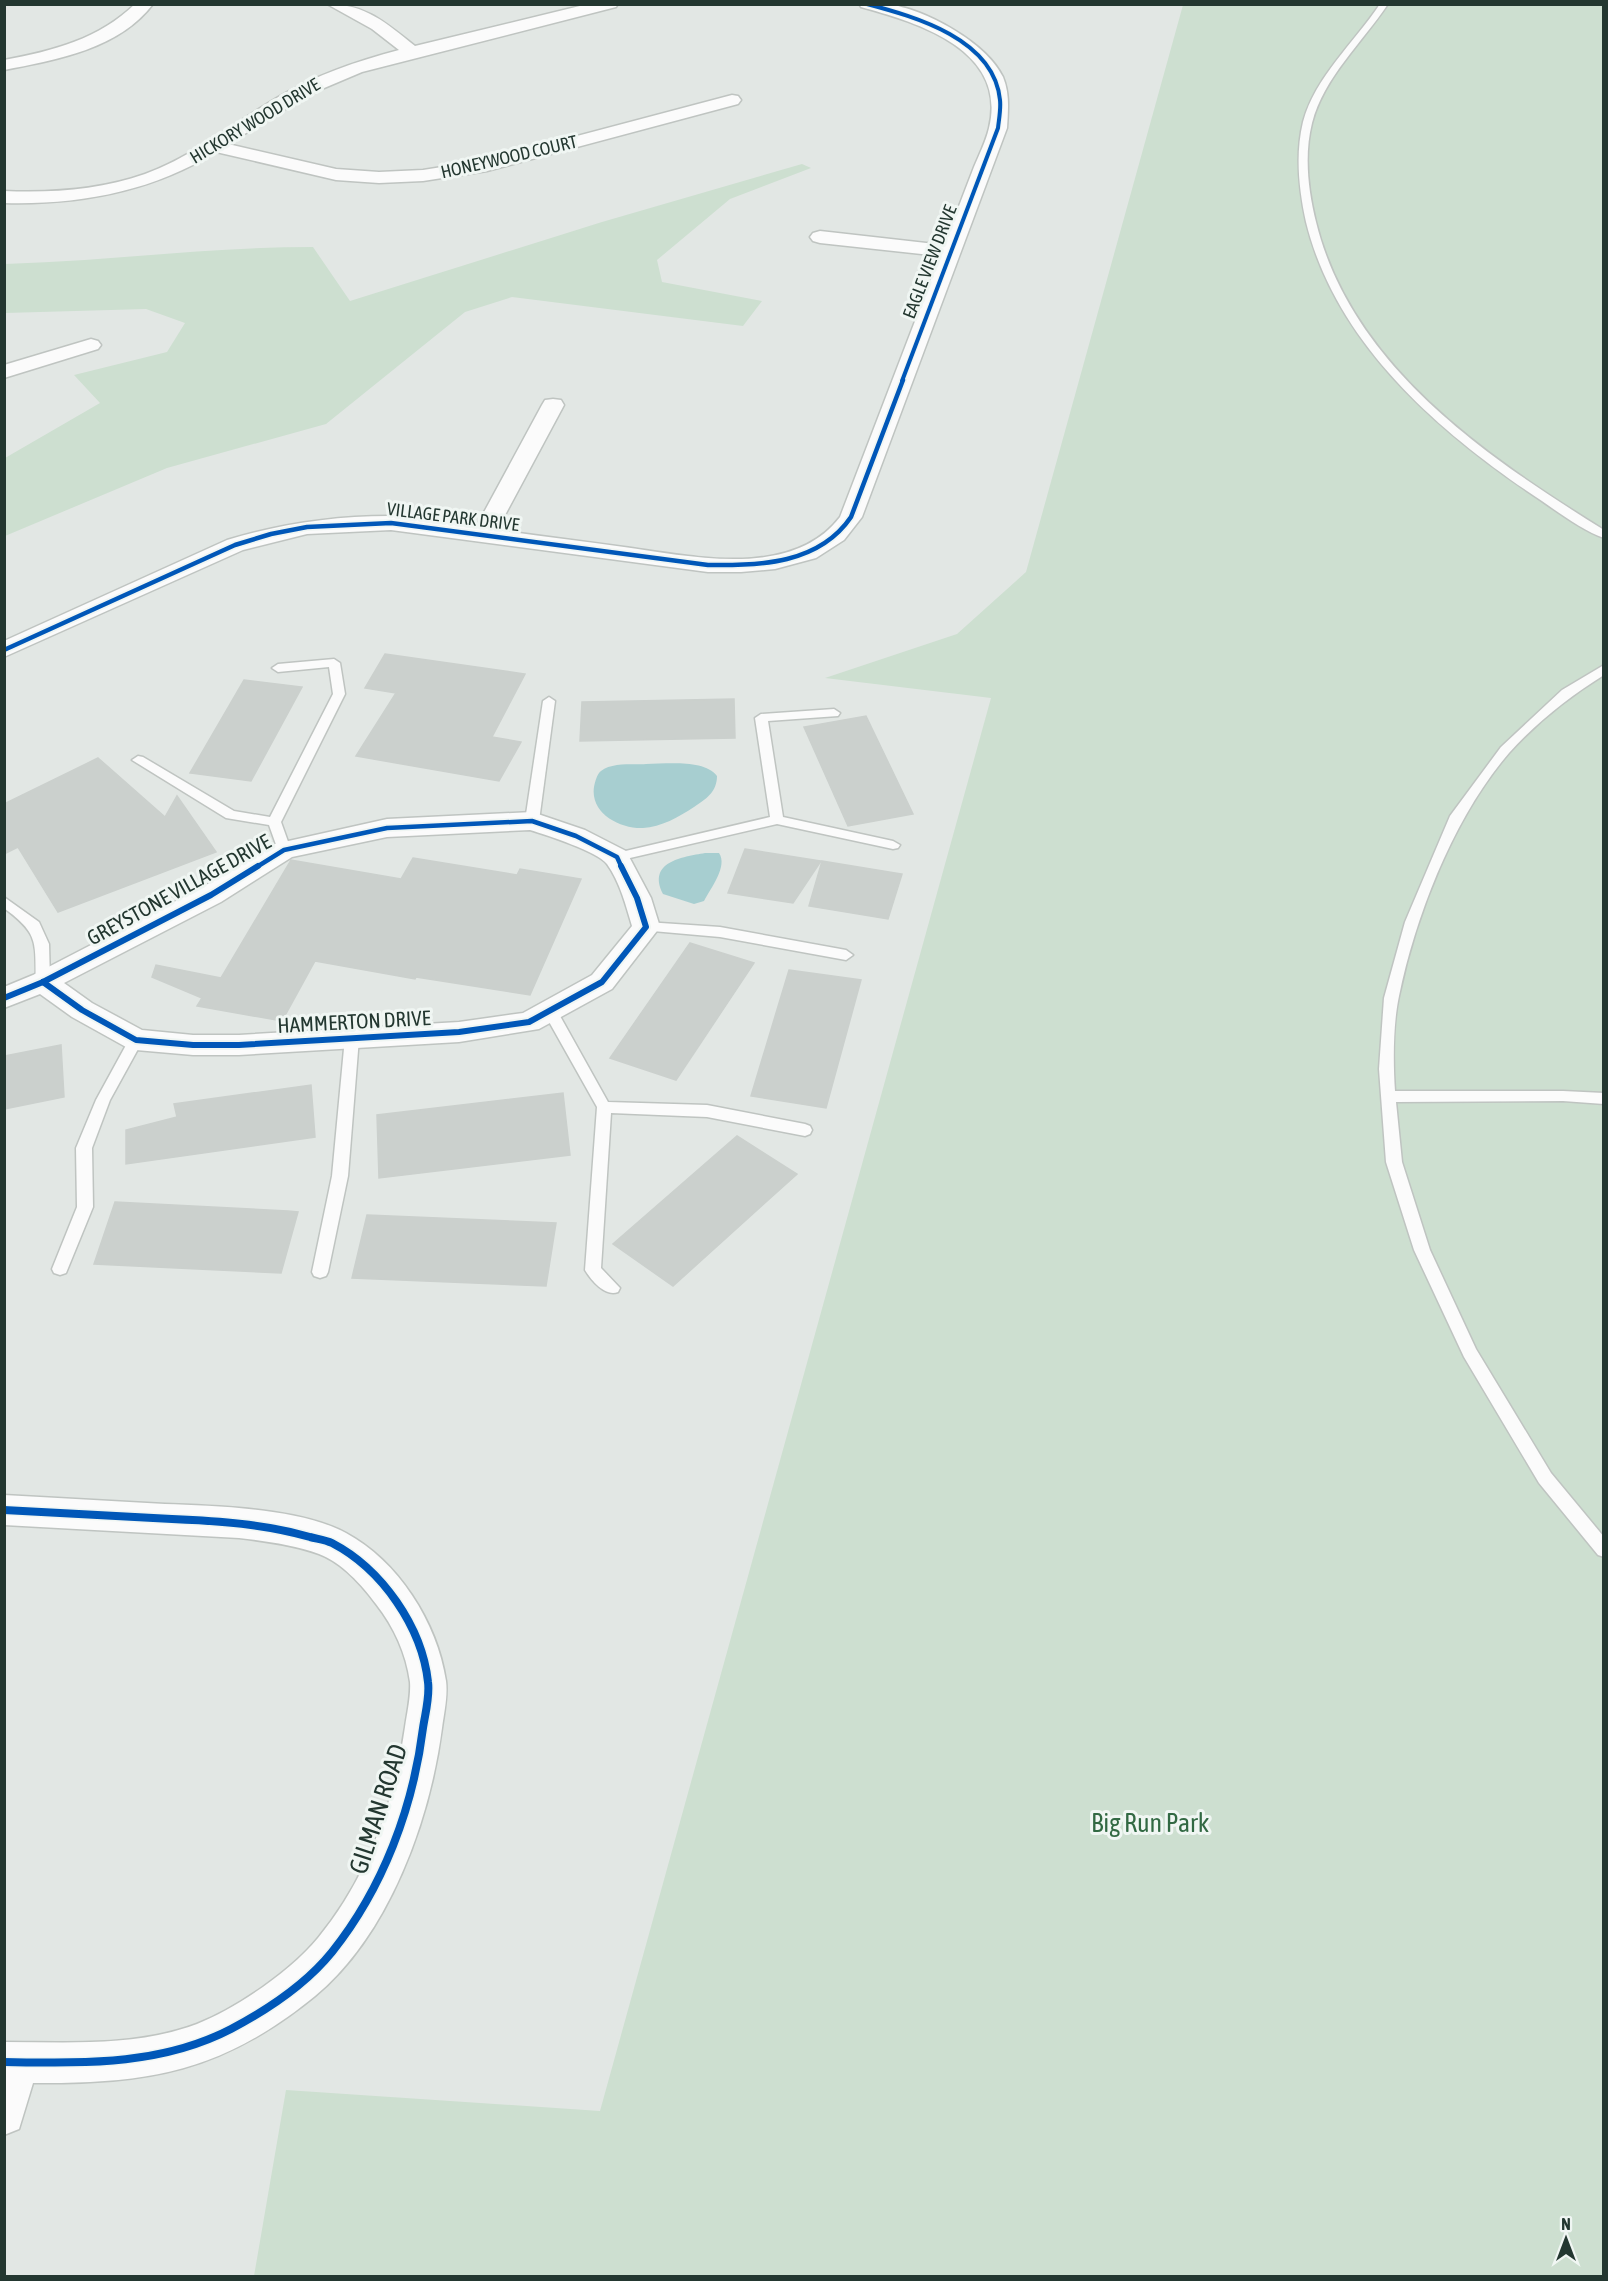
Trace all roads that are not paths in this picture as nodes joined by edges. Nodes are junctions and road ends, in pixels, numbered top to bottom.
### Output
1 (145, 4) edge
2 (335, 4) edge
3 (610, 4) edge
4 (867, 4) edge
5 (1384, 4) edge
6 (412, 52) junction
7 (4, 65) edge
8 (732, 100) dead end
9 (212, 146) junction
10 (4, 196) edge
11 (820, 237) dead end
12 (950, 251) junction
13 (91, 345) dead end
14 (4, 372) edge
15 (553, 405) dead end
16 (483, 535) junction
17 (1604, 535) edge
18 (812, 550) joint
19 (4, 650) edge
20 (278, 668) dead end
21 (1602, 672) edge
22 (549, 701) dead end
23 (834, 713) dead end
24 (138, 760) dead end
25 (777, 820) junction
26 (531, 821) junction
27 (274, 822) junction
28 (893, 845) dead end
29 (284, 850) junction
30 (617, 857) junction
31 (4, 902) edge
32 (646, 927) junction
33 (846, 955) dead end
34 (43, 982) junction
35 (4, 998) edge
36 (550, 1011) junction
37 (352, 1038) junction
38 (136, 1040) junction
39 (1389, 1097) junction
40 (1604, 1100) edge
41 (604, 1107) junction
42 (805, 1130) dead end
43 (60, 1269) dead end
44 (320, 1272) dead end
45 (612, 1288) dead end
46 (4, 1510) edge
47 (1604, 1550) edge
48 (11, 2062) edge
49 (4, 2114) edge

1 - 7 street
2 - 6 street
3 - 6 street, HICKORY WOOD DRIVE
4 - 12 street, EAGLE VIEW DRIVE
5 - 17 lane
6 - 9 street, HICKORY WOOD DRIVE
8 - 9 street, HONEYWOOD COURT
9 - 10 street, HICKORY WOOD DRIVE
11 - 12 street
12 - 18 street, EAGLE VIEW DRIVE
13 - 14 street
15 - 16 street
16 - 18 street, VILLAGE PARK DRIVE
16 - 19 street, VILLAGE PARK DRIVE
20 - 27 lane
21 - 39 lane
22 - 26 lane
23 - 25 lane
24 - 27 lane
25 - 28 lane
25 - 30 lane
26 - 29 street, GREYSTONE VILLAGE DRIVE
26 - 30 street, GREYSTONE VILLAGE DRIVE
27 - 29 lane
29 - 34 street, GREYSTONE VILLAGE DRIVE
30 - 32 street
31 - 34 lane
32 - 33 lane
32 - 36 street, HAMMERTON DRIVE
34 - 35 street, GREYSTONE VILLAGE DRIVE
34 - 38 street, HAMMERTON DRIVE
36 - 37 street, HAMMERTON DRIVE
36 - 41 lane
37 - 38 street, HAMMERTON DRIVE
37 - 44 lane
38 - 43 lane
39 - 40 lane
39 - 47 lane
41 - 42 lane
41 - 45 lane
46 - 48 street, GILMAN ROAD
48 - 49 street

